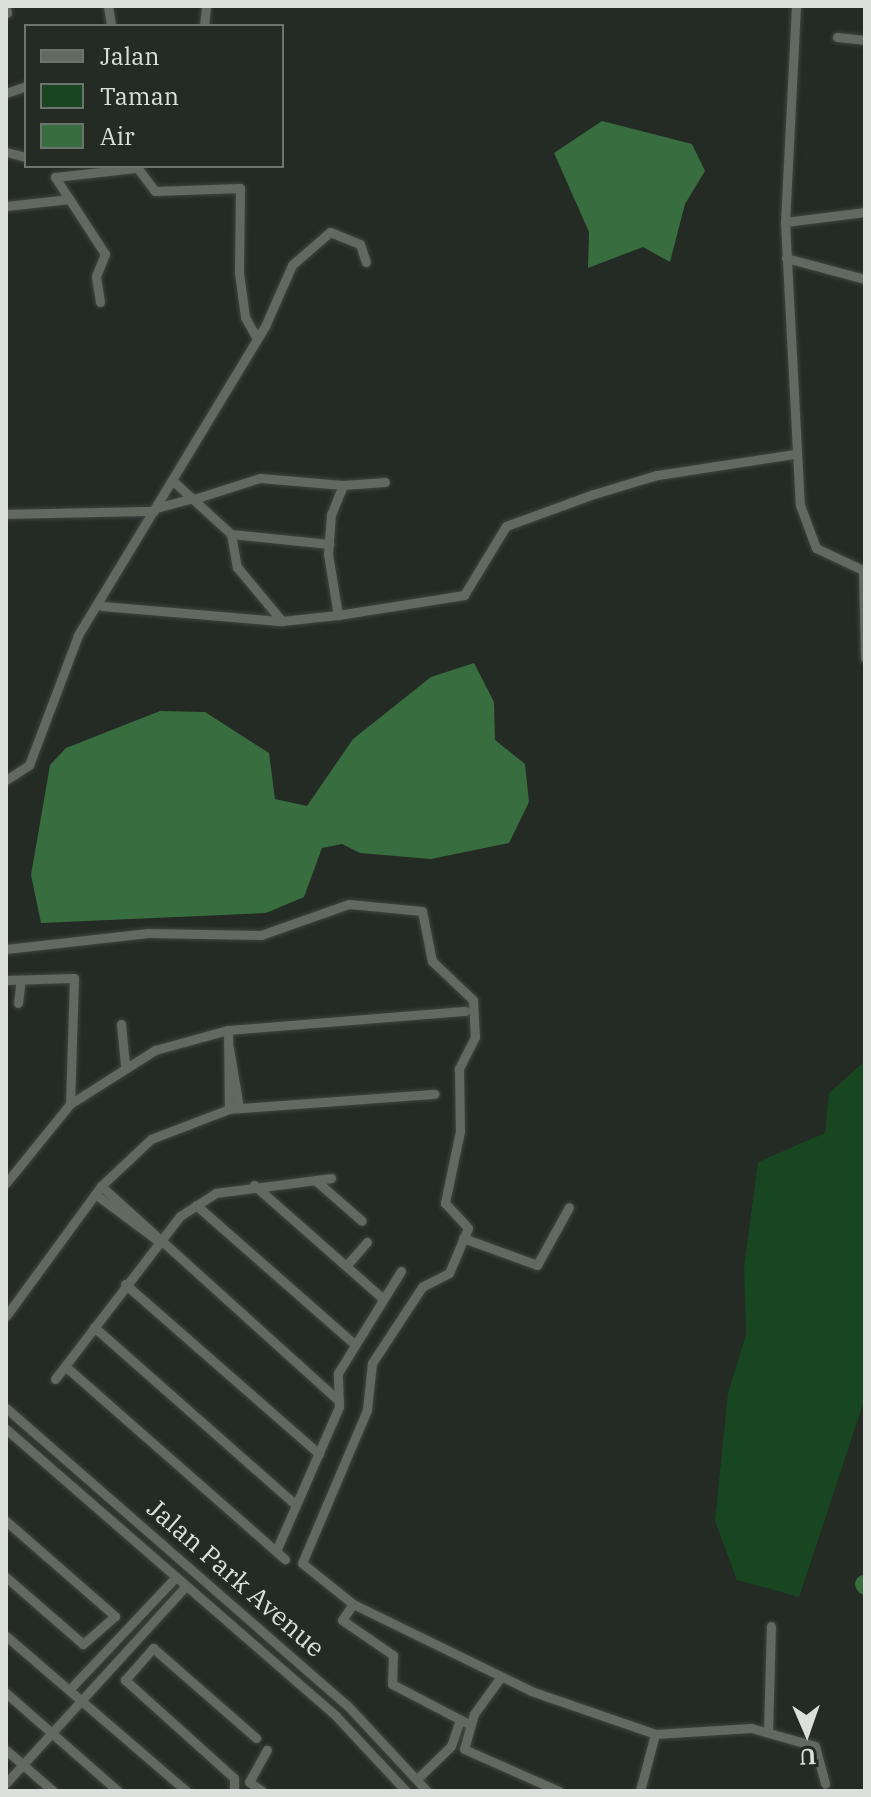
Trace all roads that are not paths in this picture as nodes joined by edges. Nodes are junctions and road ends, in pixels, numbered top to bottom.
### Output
1 (796, 6) edge
2 (837, 37) dead end
3 (865, 40) edge
4 (120, 168) edge
5 (137, 168) edge
6 (54, 172) edge
7 (70, 199) junction
8 (6, 206) edge
9 (865, 212) edge
10 (785, 222) junction
11 (786, 258) junction
12 (366, 262) dead end
13 (865, 279) edge
14 (100, 302) dead end
15 (257, 339) junction
16 (795, 454) junction
17 (172, 480) junction
18 (385, 482) dead end
19 (343, 485) junction
20 (194, 499) junction
21 (155, 510) junction
22 (6, 514) edge
23 (231, 534) junction
24 (329, 544) junction
25 (863, 601) edge
26 (102, 606) junction
27 (338, 615) junction
28 (282, 621) junction
29 (865, 658) edge
30 (6, 780) edge
31 (6, 949) edge
32 (6, 980) edge
33 (21, 980) junction
34 (18, 1003) dead end
35 (465, 1011) dead end
36 (121, 1024) dead end
37 (228, 1030) junction
38 (125, 1065) junction
39 (434, 1094) dead end
40 (70, 1104) junction
41 (234, 1109) junction
42 (9, 1173) edge
43 (331, 1178) dead end
44 (315, 1180) junction
45 (6, 1183) edge
46 (254, 1185) junction
47 (98, 1190) junction
48 (196, 1205) junction
49 (569, 1207) dead end
50 (362, 1221) dead end
51 (463, 1238) junction
52 (157, 1240) junction
53 (367, 1242) dead end
54 (346, 1266) junction
55 (401, 1271) dead end
56 (125, 1284) junction
57 (380, 1296) junction
58 (6, 1316) edge
59 (94, 1327) junction
60 (353, 1343) junction
61 (65, 1366) junction
62 (55, 1379) dead end
63 (339, 1401) junction
64 (6, 1408) edge
65 (6, 1429) edge
66 (319, 1454) junction
67 (296, 1505) junction
68 (6, 1521) edge
69 (276, 1551) junction
70 (285, 1559) dead end
71 (6, 1577) edge
72 (176, 1577) junction
73 (186, 1586) junction
74 (353, 1604) junction
75 (252, 1622) junction
76 (771, 1626) dead end
77 (242, 1634) junction
78 (6, 1636) edge
79 (500, 1678) junction
80 (69, 1690) junction
81 (6, 1693) edge
82 (79, 1699) junction
83 (465, 1722) junction
84 (51, 1732) junction
85 (768, 1732) junction
86 (655, 1734) junction
87 (256, 1738) dead end
88 (6, 1750) edge
89 (267, 1750) dead end
90 (23, 1764) junction
91 (417, 1779) junction
92 (6, 1783) edge
93 (825, 1784) dead end
94 (53, 1791) edge
95 (118, 1791) edge
96 (186, 1791) edge
97 (234, 1791) edge
98 (262, 1791) edge
99 (406, 1791) edge
100 (427, 1791) edge
101 (559, 1791) edge
102 (640, 1791) edge

1 - 10 street
2 - 3 street
4 - 6 street
5 - 15 street
6 - 7 street
7 - 8 street
7 - 14 street
9 - 10 street
10 - 11 street
11 - 13 street
11 - 16 street
12 - 15 street
15 - 17 street
16 - 25 street
16 - 27 street
17 - 20 street
17 - 21 street
18 - 19 street
19 - 20 street
19 - 24 street
20 - 21 street
20 - 23 street
21 - 22 street
21 - 26 street
23 - 24 street
23 - 28 street
24 - 27 street
25 - 29 street
26 - 28 street
26 - 30 street
27 - 28 street
31 - 51 street
32 - 33 street
33 - 34 street
33 - 40 street
35 - 37 street
36 - 38 street
37 - 38 street
37 - 41 street
38 - 40 street
39 - 41 street
40 - 42 street
41 - 47 street
42 - 45 street
43 - 44 street
44 - 46 street
44 - 50 street
46 - 48 street
46 - 54 street
47 - 52 street
47 - 58 street
48 - 52 street
48 - 60 street
49 - 51 street
51 - 74 street
52 - 56 street
52 - 63 street
53 - 54 street
54 - 57 street
55 - 57 street
56 - 59 street
56 - 66 street
57 - 60 street
59 - 61 street
59 - 67 street
60 - 63 street
61 - 62 street
61 - 69 street
63 - 66 street
64 - 75 street, Jalan Park Avenue
65 - 72 street, Jalan Park Avenue
66 - 67 street
67 - 69 street
68 - 71 street
69 - 70 street
72 - 73 street, Jalan Park Avenue
72 - 80 street
73 - 77 street, Jalan Park Avenue
73 - 82 street
74 - 79 street
74 - 83 street
75 - 77 street
75 - 91 street, Jalan Park Avenue
76 - 85 street
77 - 99 street, Jalan Park Avenue
78 - 80 street
79 - 83 street
79 - 86 street
80 - 82 street
81 - 84 street
82 - 84 street
82 - 96 street
83 - 91 street
83 - 101 street
84 - 90 street
84 - 95 street
85 - 86 street
85 - 93 street
86 - 102 street
87 - 97 street
88 - 90 street
89 - 98 street
90 - 92 street
90 - 94 street
91 - 100 street, Jalan Park Avenue

